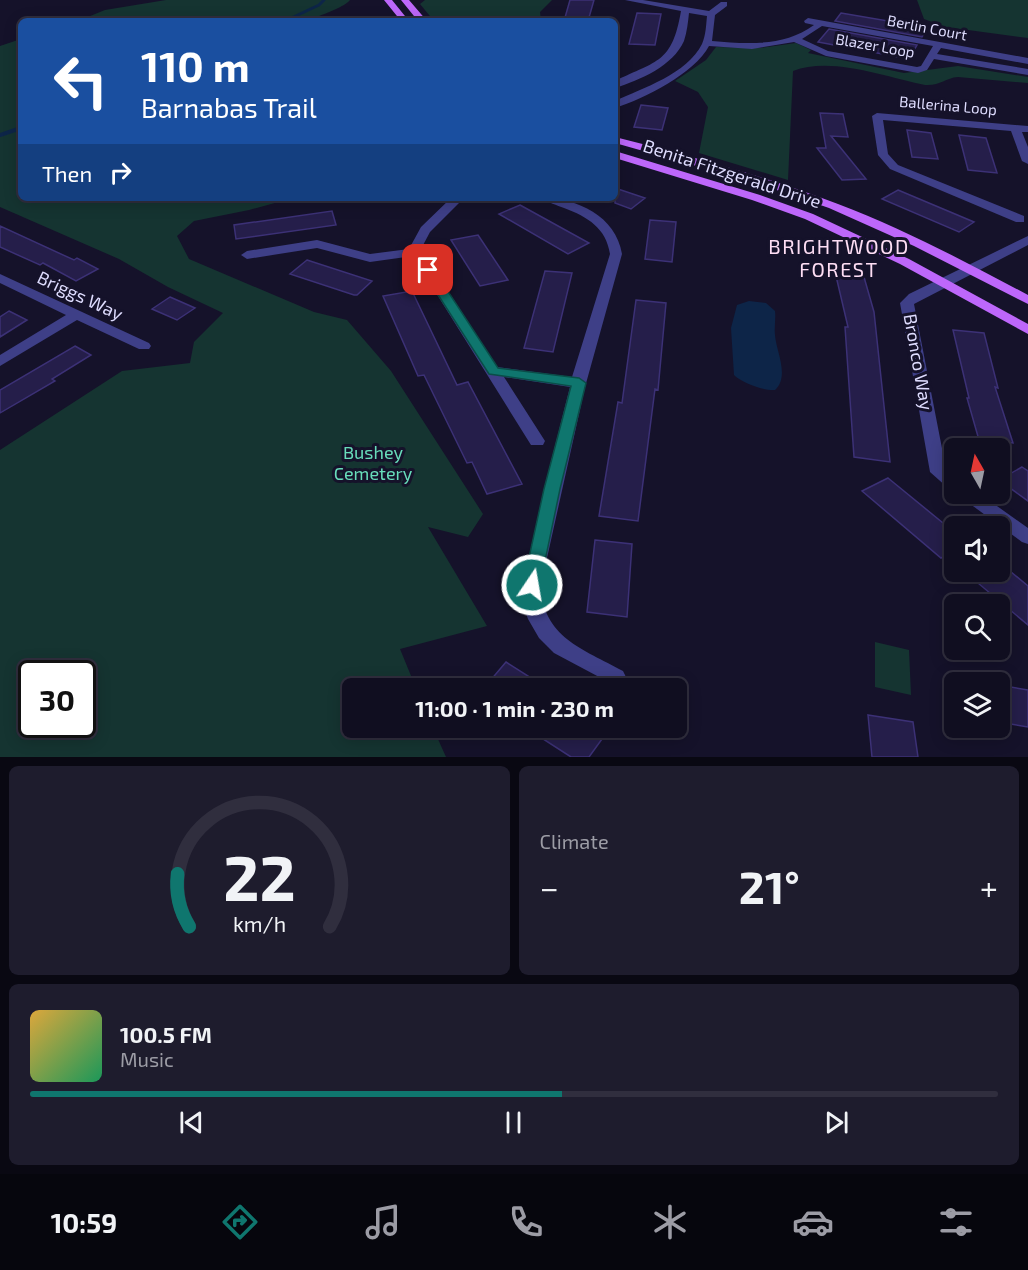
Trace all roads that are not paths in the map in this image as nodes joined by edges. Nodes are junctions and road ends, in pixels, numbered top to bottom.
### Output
1 (388, 0) edge
2 (405, 0) edge
3 (629, 0) edge
4 (724, 4) dead end
5 (685, 11) junction
6 (711, 14) junction
7 (403, 18) edge
8 (420, 18) edge
9 (808, 21) dead end
10 (821, 23) junction
11 (796, 40) junction
12 (707, 43) junction
13 (938, 46) junction
14 (932, 56) junction
15 (1028, 61) edge
16 (1028, 72) edge
17 (637, 73) junction
18 (661, 81) junction
19 (618, 83) edge
20 (618, 103) edge
21 (1015, 128) junction
22 (1028, 129) edge
23 (618, 141) edge
24 (618, 155) edge
25 (1028, 161) edge
26 (455, 201) edge
27 (556, 201) edge
28 (1024, 218) edge
29 (1028, 239) edge
30 (417, 252) junction
31 (247, 255) dead end
32 (971, 269) junction
33 (0, 278) edge
34 (946, 283) junction
35 (1028, 300) edge
36 (77, 314) junction
37 (1028, 330) edge
38 (144, 346) dead end
39 (0, 361) edge
40 (493, 371) junction
41 (579, 383) junction
42 (537, 441) dead end
43 (944, 476) edge
44 (982, 504) edge
45 (1028, 537) edge
46 (615, 677) dead end

1 - 7 main road
2 - 8 main road
3 - 5 street
4 - 6 street
5 - 6 street
5 - 17 street
6 - 12 street
9 - 10 street, Berlin Court
10 - 11 street
10 - 13 street, Berlin Court
11 - 12 street
11 - 14 street, Blazer Loop
12 - 18 street
13 - 14 street, Blazer Loop
13 - 15 street, Berlin Court
14 - 16 street, Berlin Court
17 - 18 street
17 - 19 street
18 - 20 street
21 - 22 street, Ballerina Loop
21 - 25 street
21 - 28 street, Ballerina Loop
23 - 32 main road, Benita Fitzgerald Drive
24 - 34 main road, Benita Fitzgerald Drive
26 - 30 street
27 - 41 street
28 - 29 street, Ballerina Loop
29 - 32 street, Bronco Way
30 - 31 street
30 - 40 street
32 - 34 street, Bronco Way
32 - 35 main road, Benita Fitzgerald Drive
33 - 36 street, Briggs Way
34 - 37 main road, Benita Fitzgerald Drive
34 - 43 street, Bronco Way
36 - 38 street, Briggs Way
36 - 39 street
40 - 41 street
40 - 42 street
41 - 46 street
44 - 45 street

